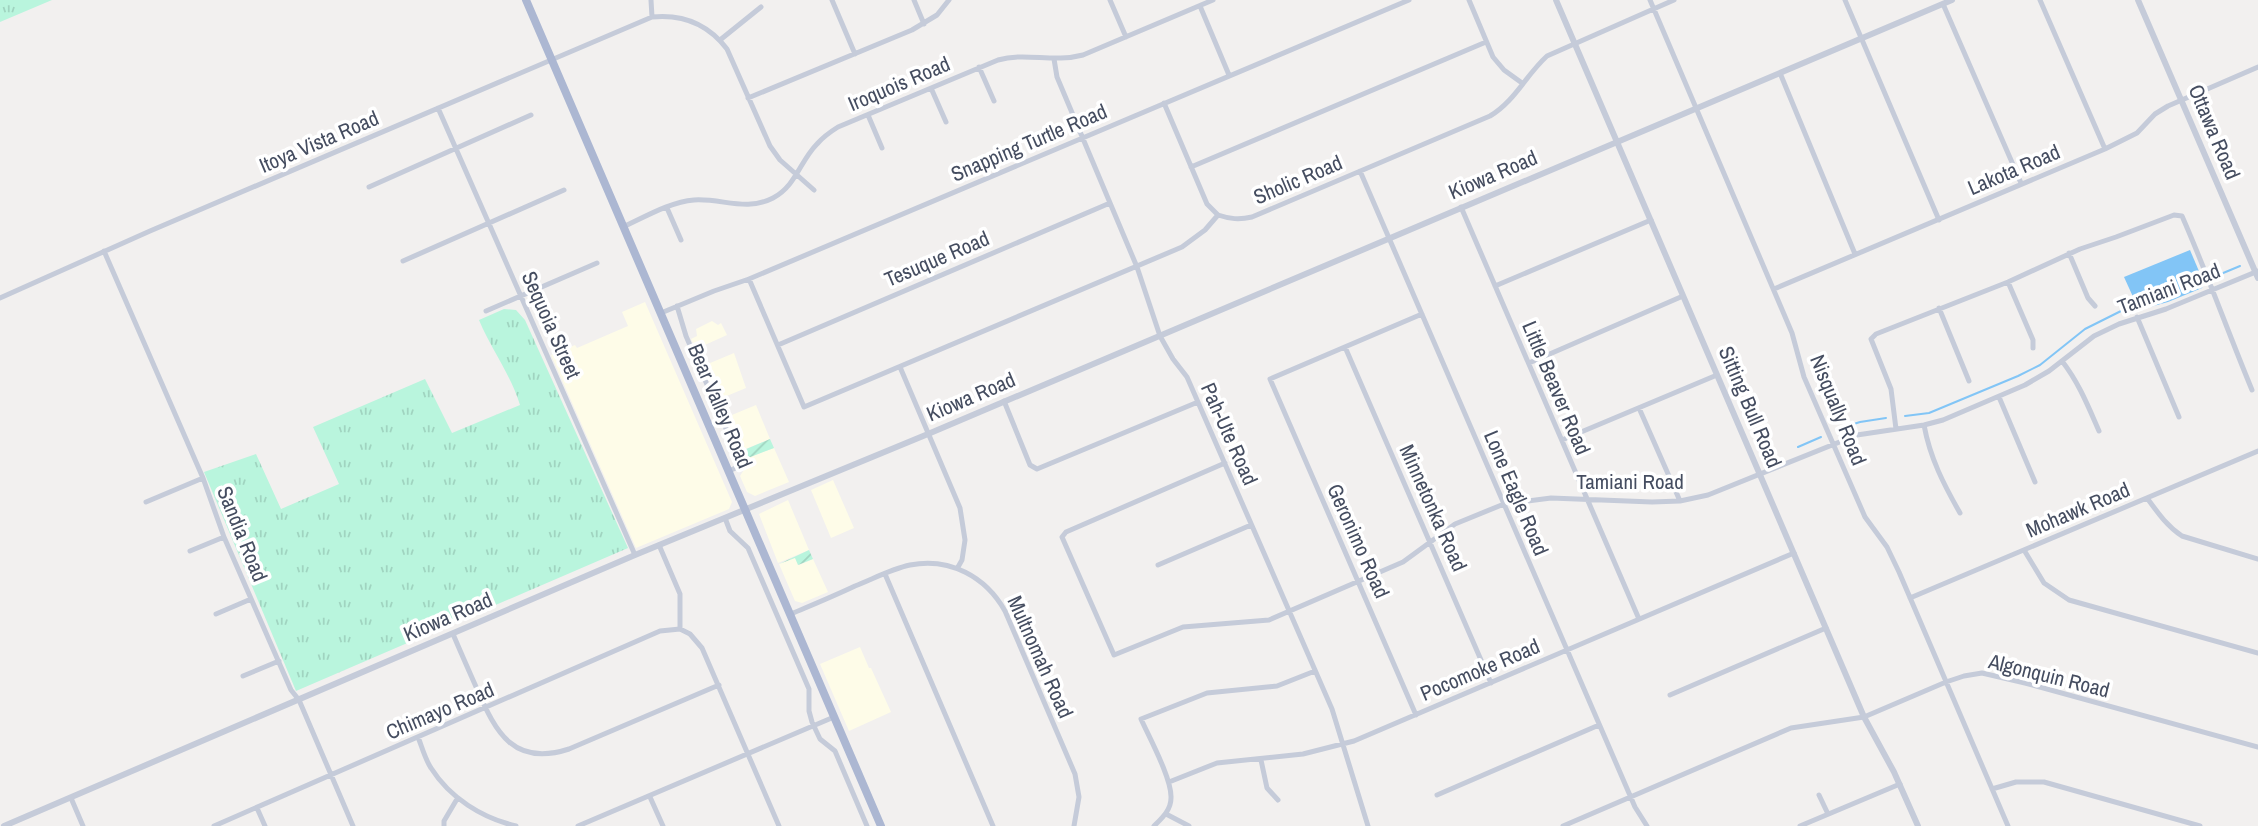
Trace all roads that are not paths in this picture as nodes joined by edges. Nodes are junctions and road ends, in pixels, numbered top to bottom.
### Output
1 (526, 0) edge
2 (651, 0) edge
3 (832, 0) edge
4 (914, 0) edge
5 (949, 0) edge
6 (1110, 0) edge
7 (1213, 0) edge
8 (1409, 0) edge
9 (1469, 0) edge
10 (1556, 0) edge
11 (1650, 0) edge
12 (1674, 0) edge
13 (1845, 0) edge
14 (1952, 0) edge
15 (2040, 0) edge
16 (2138, 0) edge
17 (1943, 4) junction
18 (1200, 6) junction
19 (761, 7) dead end
20 (1654, 8) junction
21 (652, 17) junction
22 (924, 24) junction
23 (1126, 37) junction
24 (1861, 37) junction
25 (720, 40) junction
26 (1486, 42) junction
27 (1574, 42) junction
28 (855, 54) junction
29 (551, 59) junction
30 (1054, 59) junction
31 (979, 67) junction
32 (2258, 67) edge
33 (1780, 74) junction
34 (1229, 75) junction
35 (1522, 83) junction
36 (931, 88) junction
37 (748, 99) junction
38 (2182, 100) junction
39 (994, 101) dead end
40 (1164, 103) junction
41 (438, 108) junction
42 (1696, 108) junction
43 (868, 114) junction
44 (531, 115) dead end
45 (946, 122) dead end
46 (1083, 137) junction
47 (1617, 141) junction
48 (456, 148) junction
49 (882, 148) dead end
50 (2105, 149) junction
51 (1191, 167) junction
52 (1360, 171) junction
53 (797, 176) junction
54 (2021, 183) junction
55 (369, 187) dead end
56 (564, 190) dead end
57 (814, 190) dead end
58 (1110, 203) junction
59 (1461, 207) junction
60 (667, 208) junction
61 (1218, 215) junction
62 (1651, 220) junction
63 (1939, 220) junction
64 (489, 223) junction
65 (623, 227) junction
66 (1389, 239) junction
67 (681, 240) dead end
68 (104, 251) junction
69 (2069, 253) junction
70 (1855, 254) junction
71 (403, 261) dead end
72 (597, 263) dead end
73 (1137, 267) junction
74 (2257, 274) edge
75 (749, 279) junction
76 (2008, 282) junction
77 (1495, 286) junction
78 (1774, 289) junction
79 (2213, 289) junction
80 (521, 296) junction
81 (1684, 296) junction
82 (0, 298) edge
83 (677, 306) junction
84 (2095, 306) dead end
85 (1939, 307) junction
86 (486, 311) dead end
87 (661, 313) junction
88 (1422, 314) junction
89 (2137, 317) junction
90 (1160, 335) junction
91 (778, 345) junction
92 (1345, 346) junction
93 (2033, 348) dead end
94 (2062, 361) junction
95 (1529, 363) junction
96 (900, 367) junction
97 (1717, 375) junction
98 (1969, 381) dead end
99 (2252, 390) dead end
100 (1999, 397) junction
101 (1004, 401) junction
102 (1198, 402) junction
103 (1639, 408) junction
104 (2179, 417) dead end
105 (1924, 425) junction
106 (1896, 429) junction
107 (2099, 432) dead end
108 (928, 434) junction
109 (1562, 440) junction
110 (1833, 444) junction
111 (2258, 451) edge
112 (1225, 463) junction
113 (729, 471) junction
114 (1760, 476) junction
115 (203, 478) junction
116 (2035, 482) dead end
117 (1587, 498) junction
118 (2147, 498) junction
119 (1680, 500) junction
120 (146, 502) dead end
121 (1504, 504) junction
122 (745, 510) junction
123 (1960, 513) dead end
124 (724, 519) junction
125 (1251, 525) junction
126 (224, 537) junction
127 (1430, 541) junction
128 (659, 545) junction
129 (2024, 550) junction
130 (190, 551) dead end
131 (1794, 553) junction
132 (635, 555) junction
133 (2258, 559) edge
134 (1158, 565) dead end
135 (958, 567) junction
136 (885, 573) junction
137 (1358, 581) junction
138 (1910, 598) junction
139 (251, 599) junction
140 (1289, 611) junction
141 (216, 614) dead end
142 (791, 614) junction
143 (1639, 619) junction
144 (1826, 628) junction
145 (680, 629) junction
146 (453, 634) junction
147 (1567, 650) junction
148 (2258, 653) edge
149 (279, 661) junction
150 (1315, 671) junction
151 (243, 676) dead end
152 (1491, 682) junction
153 (1946, 682) junction
154 (719, 685) junction
155 (1670, 695) dead end
156 (299, 700) junction
157 (486, 709) junction
158 (1416, 715) junction
159 (1864, 716) junction
160 (834, 717) junction
161 (1599, 725) junction
162 (814, 726) junction
163 (418, 737) junction
164 (1344, 743) junction
165 (2258, 747) edge
166 (748, 754) junction
167 (1261, 760) junction
168 (332, 774) junction
169 (1169, 782) junction
170 (1900, 784) junction
171 (1992, 789) junction
172 (1437, 795) dead end
173 (1819, 795) dead end
174 (650, 797) junction
175 (1631, 797) junction
176 (71, 798) junction
177 (457, 799) junction
178 (1278, 800) dead end
179 (257, 808) junction
180 (1166, 814) junction
181 (1828, 814) junction
182 (778, 824) edge
183 (4, 826) edge
184 (83, 826) edge
185 (214, 826) edge
186 (265, 826) edge
187 (353, 826) edge
188 (444, 826) edge
189 (516, 826) edge
190 (578, 826) edge
191 (663, 826) edge
192 (769, 826) edge
193 (867, 826) edge
194 (881, 826) edge
195 (993, 826) edge
196 (1074, 826) edge
197 (1154, 826) edge
198 (1189, 826) edge
199 (1368, 826) edge
200 (1563, 826) edge
201 (1647, 826) edge
202 (1800, 826) edge
203 (1917, 826) edge
204 (2008, 826) edge
205 (2200, 826) edge

1 - 29 main road, Bear Valley Road
2 - 21 street
3 - 28 street
4 - 22 street
5 - 22 street
6 - 23 street
7 - 18 street, Iroquois Road
8 - 34 street, Snapping Turtle Road
9 - 26 street
10 - 27 street, Sitting Bull Road
11 - 20 street, Nisqually Road
12 - 20 street, Sholic Road
13 - 24 street
14 - 17 street, Kiowa Road
15 - 50 street
16 - 38 street, Ottawa Road
17 - 24 street, Kiowa Road
17 - 54 street
18 - 23 street, Iroquois Road
18 - 34 street
19 - 25 street
20 - 27 street, Sholic Road
20 - 42 street, Nisqually Road
21 - 25 street
21 - 29 street, Itoya Vista Road
22 - 28 street
23 - 30 street, Iroquois Road
24 - 33 street, Kiowa Road
24 - 63 street
25 - 37 street
26 - 35 street
26 - 51 street
27 - 35 street, Sholic Road
27 - 47 street, Sitting Bull Road
28 - 37 street
29 - 41 street, Itoya Vista Road
29 - 65 main road, Bear Valley Road
30 - 31 street, Iroquois Road
30 - 46 street, Pah-Ute Road
31 - 36 street, Iroquois Road
31 - 39 street
32 - 38 street, Lakota Road
33 - 42 street, Kiowa Road
33 - 70 street
34 - 40 street, Snapping Turtle Road
35 - 52 street, Sholic Road
36 - 43 street, Iroquois Road
36 - 45 street
37 - 53 street
38 - 50 street, Lakota Road
38 - 74 street, Ottawa Road
40 - 46 street, Snapping Turtle Road
40 - 51 street
41 - 48 street, Sequoia Street
41 - 68 street, Itoya Vista Road
42 - 47 street, Kiowa Road
42 - 78 street, Nisqually Road
43 - 49 street
43 - 53 street, Iroquois Road
44 - 48 street
46 - 58 street, Pah-Ute Road
46 - 75 street, Snapping Turtle Road
47 - 59 street, Kiowa Road
47 - 62 street, Sitting Bull Road
48 - 55 street
48 - 64 street, Sequoia Street
50 - 54 street, Lakota Road
51 - 61 street
52 - 61 street, Sholic Road
52 - 66 street, Lone Eagle Road
53 - 57 street
53 - 60 street, Iroquois Road
54 - 63 street, Lakota Road
56 - 64 street
58 - 73 street, Pah-Ute Road
58 - 91 street, Tesuque Road
59 - 66 street, Kiowa Road
59 - 77 street, Little Beaver Road
60 - 65 street, Iroquois Road
60 - 67 street
61 - 73 street
62 - 77 street
62 - 81 street, Sitting Bull Road
63 - 70 street, Lakota Road
64 - 71 street
64 - 80 street, Sequoia Street
65 - 87 main road, Bear Valley Road
66 - 88 street, Lone Eagle Road
66 - 90 street, Kiowa Road
68 - 82 street, Itoya Vista Road
68 - 115 street, Sandia Road
69 - 76 street
69 - 79 street
69 - 84 street
70 - 78 street, Lakota Road
72 - 80 street
73 - 90 street, Pah-Ute Road
73 - 96 street
74 - 79 street, Tamiani Road
75 - 83 street, Snapping Turtle Road
75 - 91 street
76 - 85 street
76 - 93 street
77 - 95 street, Little Beaver Road
78 - 110 street, Nisqually Road
79 - 89 street, Tamiani Road
79 - 99 street
80 - 86 street
80 - 132 street, Sequoia Street
81 - 95 street
81 - 97 street, Sitting Bull Road
83 - 87 street, Snapping Turtle Road
83 - 113 street
85 - 98 street
85 - 106 street
87 - 113 main road, Bear Valley Road
88 - 92 street
88 - 121 street, Lone Eagle Road
89 - 94 street, Tamiani Road
89 - 104 street
90 - 101 street, Kiowa Road
90 - 102 street, Pah-Ute Road
91 - 96 street
92 - 127 street, Minnetonka Road
92 - 137 street, Geronimo Road
94 - 100 street, Tamiani Road
94 - 107 street
95 - 109 street, Little Beaver Road
96 - 108 street
97 - 103 street
97 - 114 street, Sitting Bull Road
100 - 105 street, Tamiani Road
100 - 116 street
101 - 102 street
101 - 108 street, Kiowa Road
102 - 112 street, Pah-Ute Road
103 - 109 street
103 - 119 street
105 - 106 street, Tamiani Road
105 - 123 street
106 - 110 street, Tamiani Road
108 - 122 street, Kiowa Road
108 - 135 street
109 - 117 street, Little Beaver Road
110 - 114 street, Tamiani Road
110 - 138 street, Nisqually Road
111 - 118 street, Mohawk Road
112 - 125 street, Pah-Ute Road
112 - 140 street, Tamiani Road
113 - 122 main road, Bear Valley Road
114 - 119 street, Tamiani Road
114 - 131 street, Sitting Bull Road
115 - 120 street
115 - 126 street, Sandia Road
117 - 119 street, Tamiani Road
117 - 121 street, Tamiani Road
117 - 143 street, Little Beaver Road
118 - 129 street, Mohawk Road
118 - 133 street
121 - 127 street, Tamiani Road
121 - 147 street, Lone Eagle Road
122 - 124 street, Kiowa Road
122 - 142 main road, Bear Valley Road
124 - 128 street, Kiowa Road
124 - 162 street
125 - 134 street
125 - 140 street, Pah-Ute Road
126 - 130 street
126 - 139 street, Sandia Road
127 - 137 street, Tamiani Road
127 - 152 street, Minnetonka Road
128 - 132 street, Kiowa Road
128 - 145 street
129 - 138 street, Mohawk Road
129 - 148 street
131 - 143 street, Pocomoke Road
131 - 144 street, Sitting Bull Road
132 - 146 street, Kiowa Road
135 - 136 street, Multnomah Road
135 - 196 street, Multnomah Road
136 - 142 street, Multnomah Road
136 - 195 street
137 - 140 street, Tamiani Road
137 - 158 street, Geronimo Road
138 - 153 street, Nisqually Road
139 - 141 street
139 - 149 street, Sandia Road
140 - 150 street, Pah-Ute Road
142 - 160 main road, Bear Valley Road
143 - 147 street, Pocomoke Road
144 - 155 street
144 - 159 street, Sitting Bull Road
145 - 154 street
145 - 157 street, Chimayo Road
146 - 156 street, Kiowa Road
146 - 157 street
147 - 152 street, Pocomoke Road
147 - 161 street, Lone Eagle Road
149 - 151 street
149 - 156 street, Sandia Road
150 - 164 street, Pah-Ute Road
150 - 169 street
152 - 158 street, Pocomoke Road
153 - 159 street, Algonquin Road
153 - 165 street, Algonquin Road
153 - 171 street, Nisqually Road
154 - 157 street
154 - 166 street
156 - 168 street, Sandia Road
156 - 176 street, Kiowa Road
157 - 163 street, Chimayo Road
158 - 164 street, Pocomoke Road
159 - 170 street, Sitting Bull Road
159 - 175 street, Algonquin Road
160 - 162 street
160 - 194 main road, Bear Valley Road
161 - 172 street
161 - 175 street, Lone Eagle Road
162 - 166 street
162 - 193 street
163 - 168 street, Chimayo Road
163 - 177 street
164 - 167 street, Pocomoke Road
164 - 199 street, Pah-Ute Road
166 - 174 street
166 - 182 street
167 - 169 street, Pocomoke Road
167 - 178 street
168 - 179 street, Chimayo Road
168 - 187 street, Sandia Road
169 - 180 street
170 - 181 street
170 - 203 street, Sitting Bull Road
171 - 204 street, Nisqually Road
171 - 205 street
173 - 181 street
174 - 190 street
174 - 191 street
175 - 200 street, Algonquin Road
175 - 201 street, Lone Eagle Road
176 - 183 street, Kiowa Road
176 - 184 street
177 - 188 street
177 - 189 street
179 - 185 street, Chimayo Road
179 - 186 street
180 - 197 street
180 - 198 street
181 - 202 street
182 - 192 street

